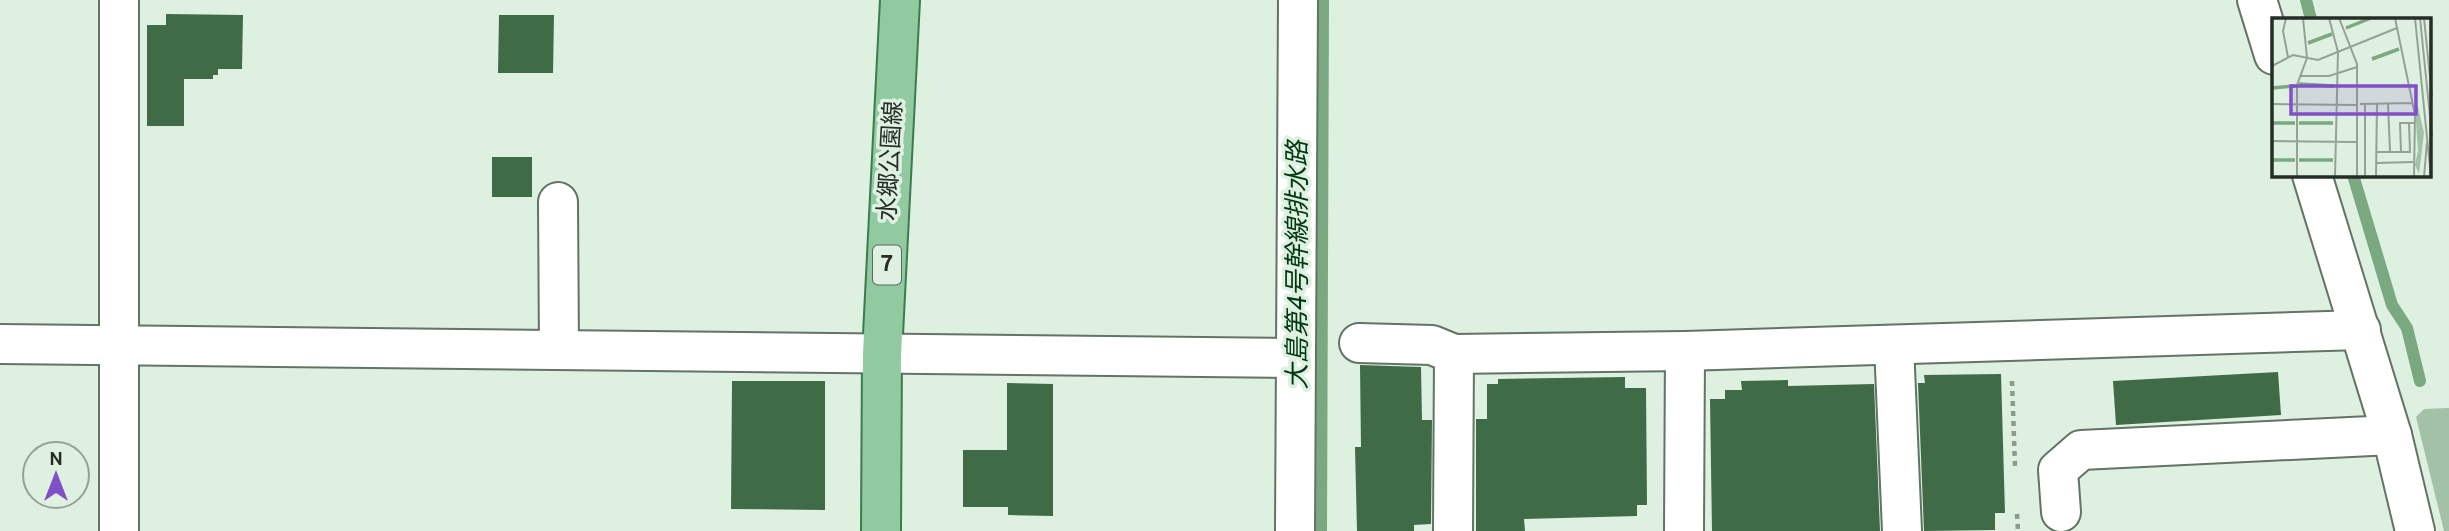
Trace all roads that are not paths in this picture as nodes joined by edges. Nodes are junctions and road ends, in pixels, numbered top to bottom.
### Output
1 (119, 0) edge
2 (901, 0) edge
3 (1298, 0) edge
4 (2257, 0) edge
5 (2272, 49) edge
6 (2313, 177) edge
7 (558, 202) dead end
8 (2361, 330) junction
9 (120, 343) junction
10 (1359, 343) dead end
11 (0, 344) edge
12 (1894, 345) junction
13 (559, 350) junction
14 (1685, 351) junction
15 (1454, 354) junction
16 (882, 355) junction
17 (1296, 358) junction
18 (2392, 435) junction
19 (2061, 512) dead end
20 (119, 531) edge
21 (881, 531) edge
22 (1296, 531) edge
23 (1453, 531) edge
24 (1684, 531) edge
25 (1902, 531) edge
26 (2415, 531) edge

1 - 9 street
2 - 16 main road, 水郷公園線 / 7
3 - 17 street
4 - 5 street
6 - 8 street
7 - 13 street
8 - 12 street
8 - 18 street
9 - 11 street
9 - 13 street
9 - 20 street
10 - 15 street
12 - 14 street
12 - 25 street
13 - 16 street
14 - 15 street
14 - 24 street
15 - 23 street
16 - 17 street
16 - 21 main road, 水郷公園線 / 7
17 - 22 street
18 - 19 street
18 - 26 street

